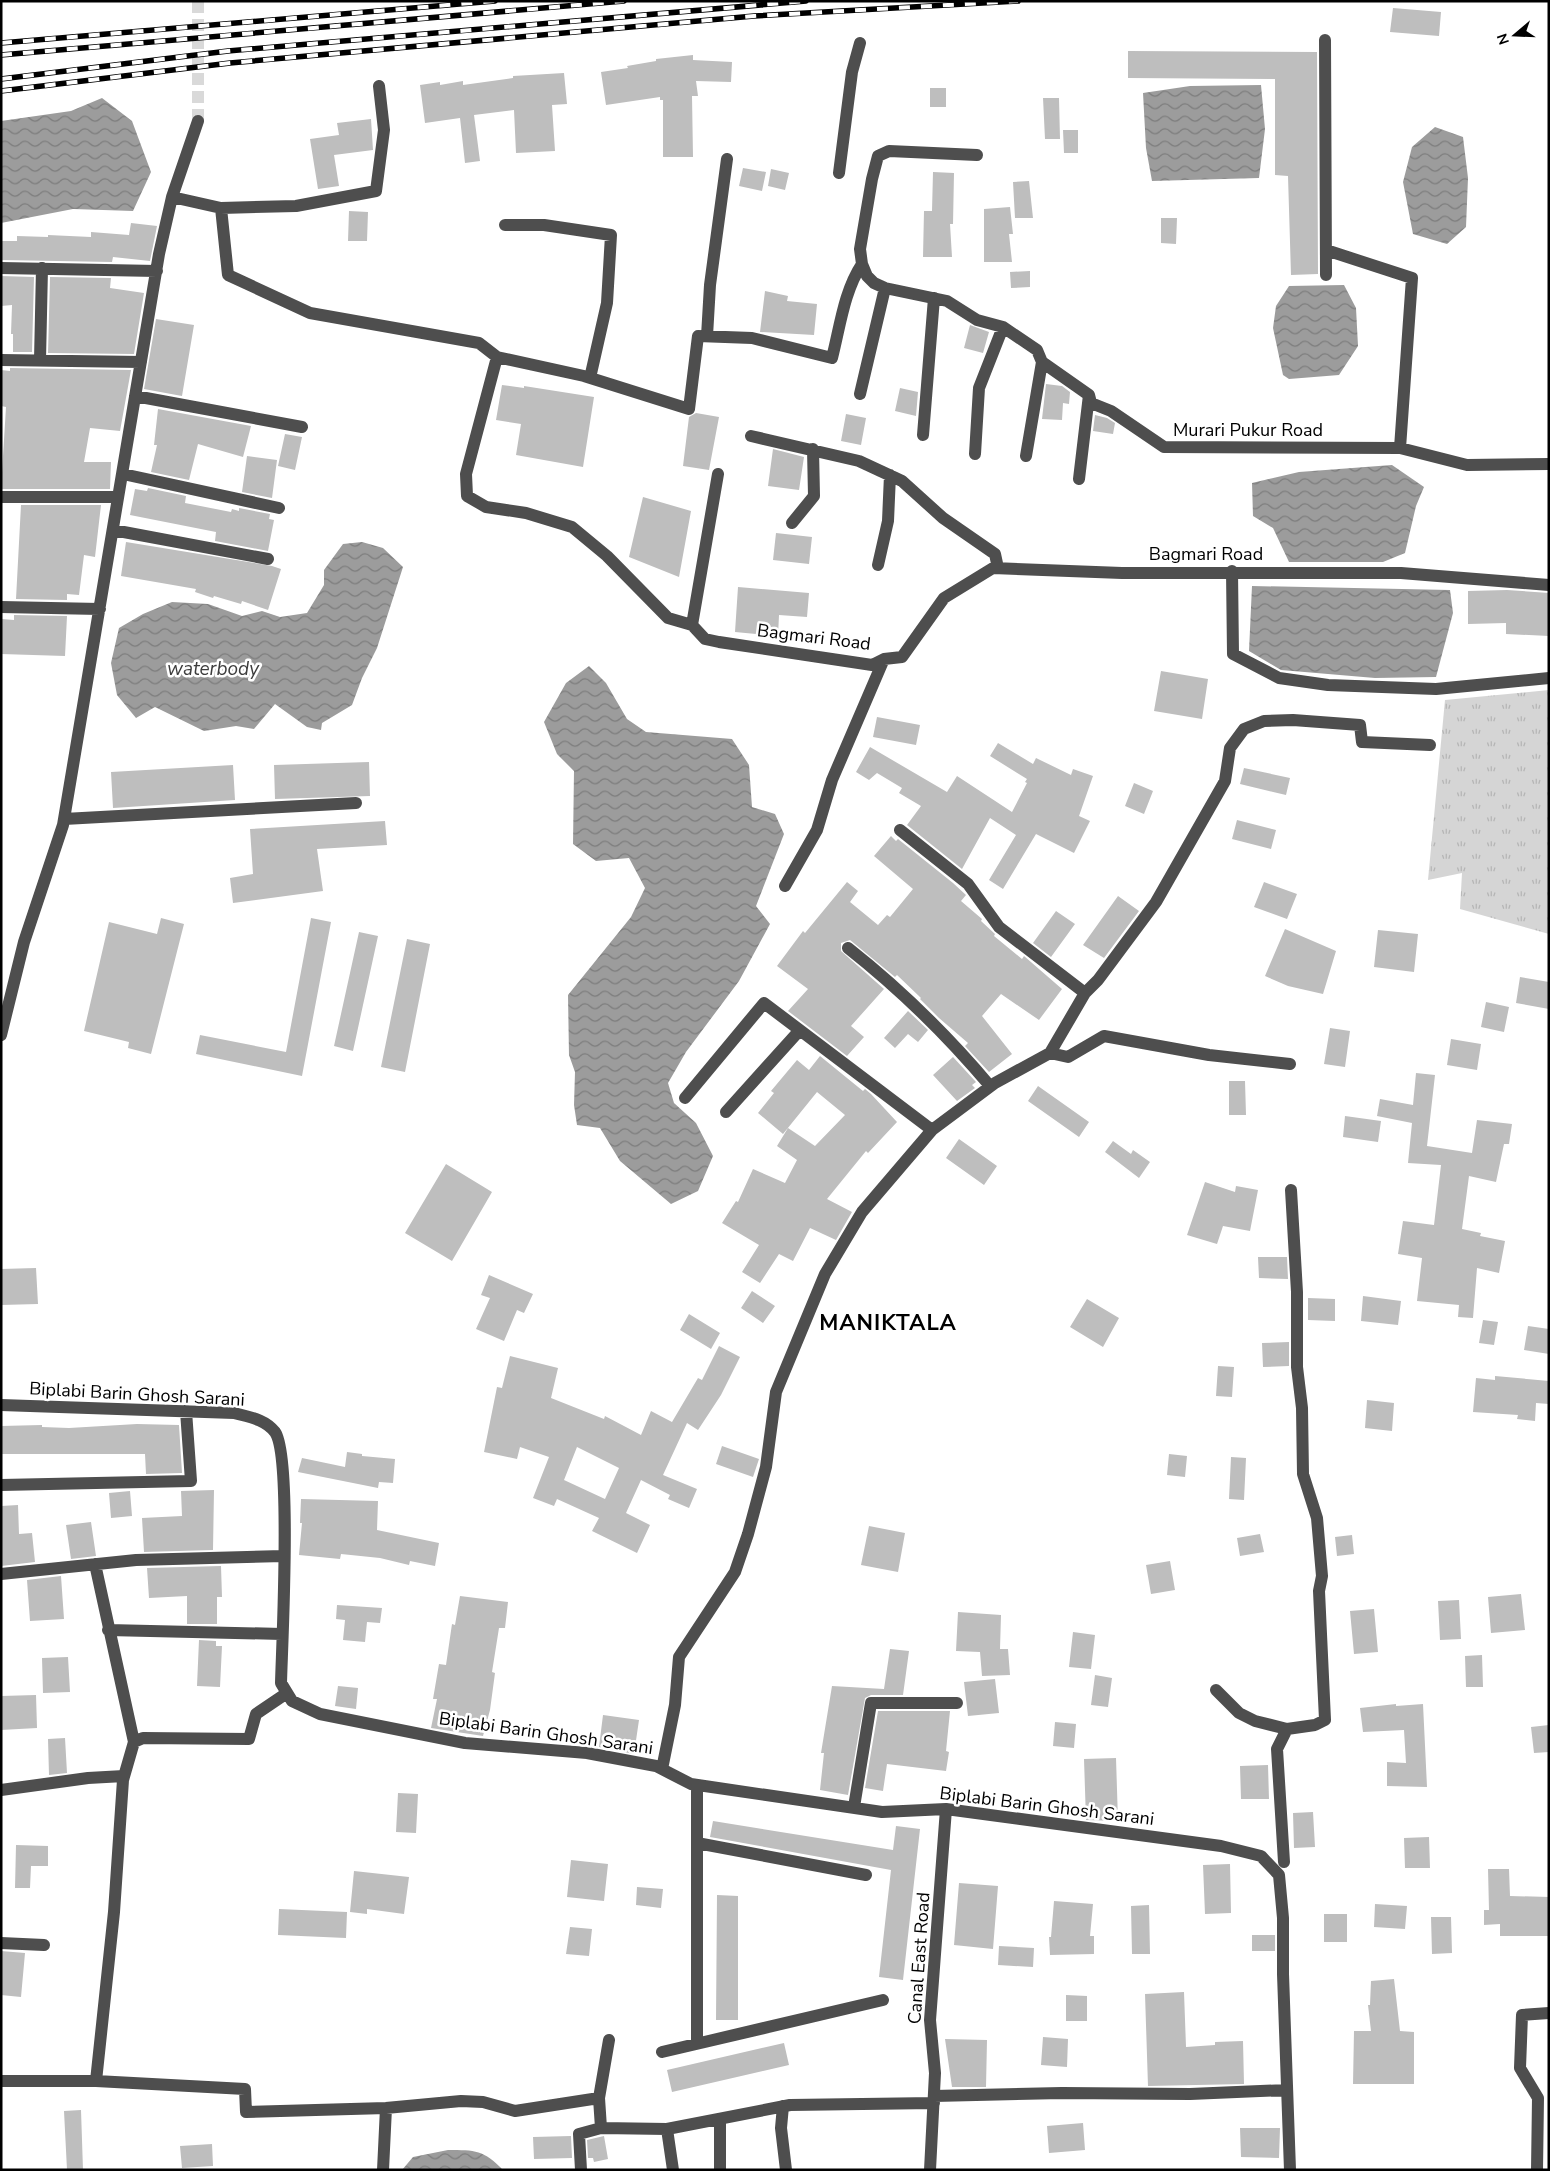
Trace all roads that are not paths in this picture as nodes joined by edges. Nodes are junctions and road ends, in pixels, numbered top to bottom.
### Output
1 (1325, 40) dead end
2 (860, 43) dead end
3 (379, 86) dead end
4 (198, 121) tunnel mouth
5 (977, 155) dead end
6 (728, 159) dead end
7 (839, 173) dead end
8 (172, 197) junction
9 (221, 208) junction
10 (505, 225) dead end
11 (1326, 250) junction
12 (862, 264) junction
13 (1, 268) edge
14 (42, 268) junction
15 (157, 271) junction
16 (1326, 275) dead end
17 (885, 288) junction
18 (934, 298) junction
19 (1003, 327) junction
20 (708, 336) junction
21 (497, 357) junction
22 (1, 360) edge
23 (40, 360) junction
24 (141, 362) junction
25 (1042, 362) junction
26 (590, 378) junction
27 (860, 394) dead end
28 (1089, 395) junction
29 (135, 396) junction
30 (302, 428) dead end
31 (923, 435) dead end
32 (751, 436) dead end
33 (1400, 448) junction
34 (813, 449) junction
35 (975, 454) dead end
36 (1026, 456) dead end
37 (1549, 464) edge
38 (123, 474) junction
39 (718, 474) dead end
40 (890, 475) junction
41 (1079, 479) dead end
42 (118, 497) junction
43 (2, 500) edge
44 (279, 508) dead end
45 (792, 523) dead end
46 (114, 530) junction
47 (268, 559) dead end
48 (878, 564) dead end
49 (998, 568) junction
50 (1232, 571) junction
51 (1549, 584) edge
52 (1, 607) edge
53 (100, 610) junction
54 (692, 625) junction
55 (884, 659) junction
56 (1549, 678) edge
57 (1430, 745) dead end
58 (356, 803) dead end
59 (64, 819) junction
60 (900, 830) dead end
61 (785, 886) dead end
62 (848, 948) dead end
63 (1085, 993) junction
64 (799, 1031) junction
65 (1, 1035) edge
66 (1050, 1053) junction
67 (1290, 1064) dead end
68 (990, 1086) junction
69 (685, 1098) dead end
70 (726, 1112) dead end
71 (932, 1130) junction
72 (1291, 1190) dead end
73 (1, 1405) edge
74 (186, 1411) junction
75 (1, 1486) edge
76 (283, 1556) junction
77 (94, 1564) junction
78 (1, 1574) edge
79 (108, 1630) junction
80 (282, 1634) junction
81 (1216, 1690) dead end
82 (287, 1693) junction
83 (957, 1703) dead end
84 (1287, 1729) junction
85 (134, 1742) junction
86 (662, 1768) junction
87 (124, 1776) junction
88 (698, 1785) junction
89 (1, 1790) edge
90 (854, 1807) junction
91 (946, 1809) junction
92 (697, 1843) junction
93 (1284, 1862) dead end
94 (866, 1875) dead end
95 (1, 1943) edge
96 (44, 1945) dead end
97 (883, 2000) dead end
98 (1549, 2012) edge
99 (609, 2040) dead end
100 (697, 2042) junction
101 (662, 2052) dead end
102 (1, 2081) edge
103 (96, 2081) junction
104 (1287, 2090) junction
105 (599, 2098) junction
106 (934, 2100) junction
107 (783, 2106) junction
108 (386, 2108) junction
109 (720, 2119) junction
110 (601, 2128) junction
111 (667, 2129) junction
112 (384, 2170) edge
113 (581, 2170) edge
114 (673, 2170) edge
115 (720, 2170) edge
116 (786, 2170) edge
117 (930, 2170) edge
118 (1290, 2170) edge
119 (1537, 2170) edge

1 - 11 street
2 - 7 street
3 - 9 street
4 - 8 street
5 - 12 street
6 - 20 street
8 - 9 street
8 - 15 street
9 - 21 street
10 - 26 street
11 - 16 street
11 - 33 street
12 - 17 street, Murari Pukur Road
12 - 20 street
13 - 14 street
14 - 15 street
14 - 23 street
15 - 24 street
17 - 18 street, Murari Pukur Road
17 - 27 street
18 - 19 street, Murari Pukur Road
18 - 31 street
19 - 25 street, Murari Pukur Road
19 - 35 street
20 - 26 street
21 - 26 street
21 - 54 street, Bagmari Road
22 - 23 street
23 - 24 street
24 - 29 street
25 - 28 street, Murari Pukur Road
25 - 36 street
28 - 33 street, Murari Pukur Road
28 - 41 street
29 - 30 street
29 - 38 street
32 - 34 street
33 - 37 street, Murari Pukur Road
34 - 40 street
34 - 45 street
38 - 42 street
38 - 44 street
39 - 54 street
40 - 48 street
40 - 49 street
42 - 43 street
42 - 46 street
46 - 47 street
46 - 53 street
49 - 50 street, Bagmari Road
49 - 55 street, Bagmari Road
50 - 51 street, Bagmari Road
50 - 56 street
52 - 53 street
53 - 59 street
54 - 55 street, Bagmari Road
55 - 61 street
57 - 63 street
58 - 59 street
59 - 65 street
60 - 63 street
62 - 68 street
63 - 66 street
64 - 69 street
64 - 70 street
64 - 71 street
66 - 67 street
66 - 68 street
68 - 71 street
71 - 86 street
72 - 84 street
73 - 74 street, Biplabi Barin Ghosh Sarani
74 - 75 street
74 - 76 street, Biplabi Barin Ghosh Sarani
76 - 77 street
76 - 80 street, Biplabi Barin Ghosh Sarani
77 - 78 street
77 - 79 street
79 - 80 street
79 - 85 street
80 - 82 street, Biplabi Barin Ghosh Sarani
81 - 84 street
82 - 85 street
82 - 86 street, Biplabi Barin Ghosh Sarani
83 - 90 street
84 - 93 street
85 - 87 street
86 - 88 street, Biplabi Barin Ghosh Sarani
87 - 89 street
87 - 103 street
88 - 90 street, Biplabi Barin Ghosh Sarani
88 - 92 street
90 - 91 street, Biplabi Barin Ghosh Sarani
91 - 104 street, Biplabi Barin Ghosh Sarani
91 - 106 street, Canal East Road
92 - 94 street
92 - 100 street
95 - 96 street
97 - 100 street
98 - 119 street
99 - 105 street
100 - 101 street
102 - 103 street
103 - 108 street
104 - 106 street
104 - 118 street, Biplabi Barin Ghosh Sarani
105 - 108 street
105 - 110 street
106 - 107 street
106 - 117 street, Canal East Road
107 - 109 street
107 - 116 street
108 - 112 street
109 - 111 street
109 - 115 street
110 - 111 street
110 - 113 street
111 - 114 street

